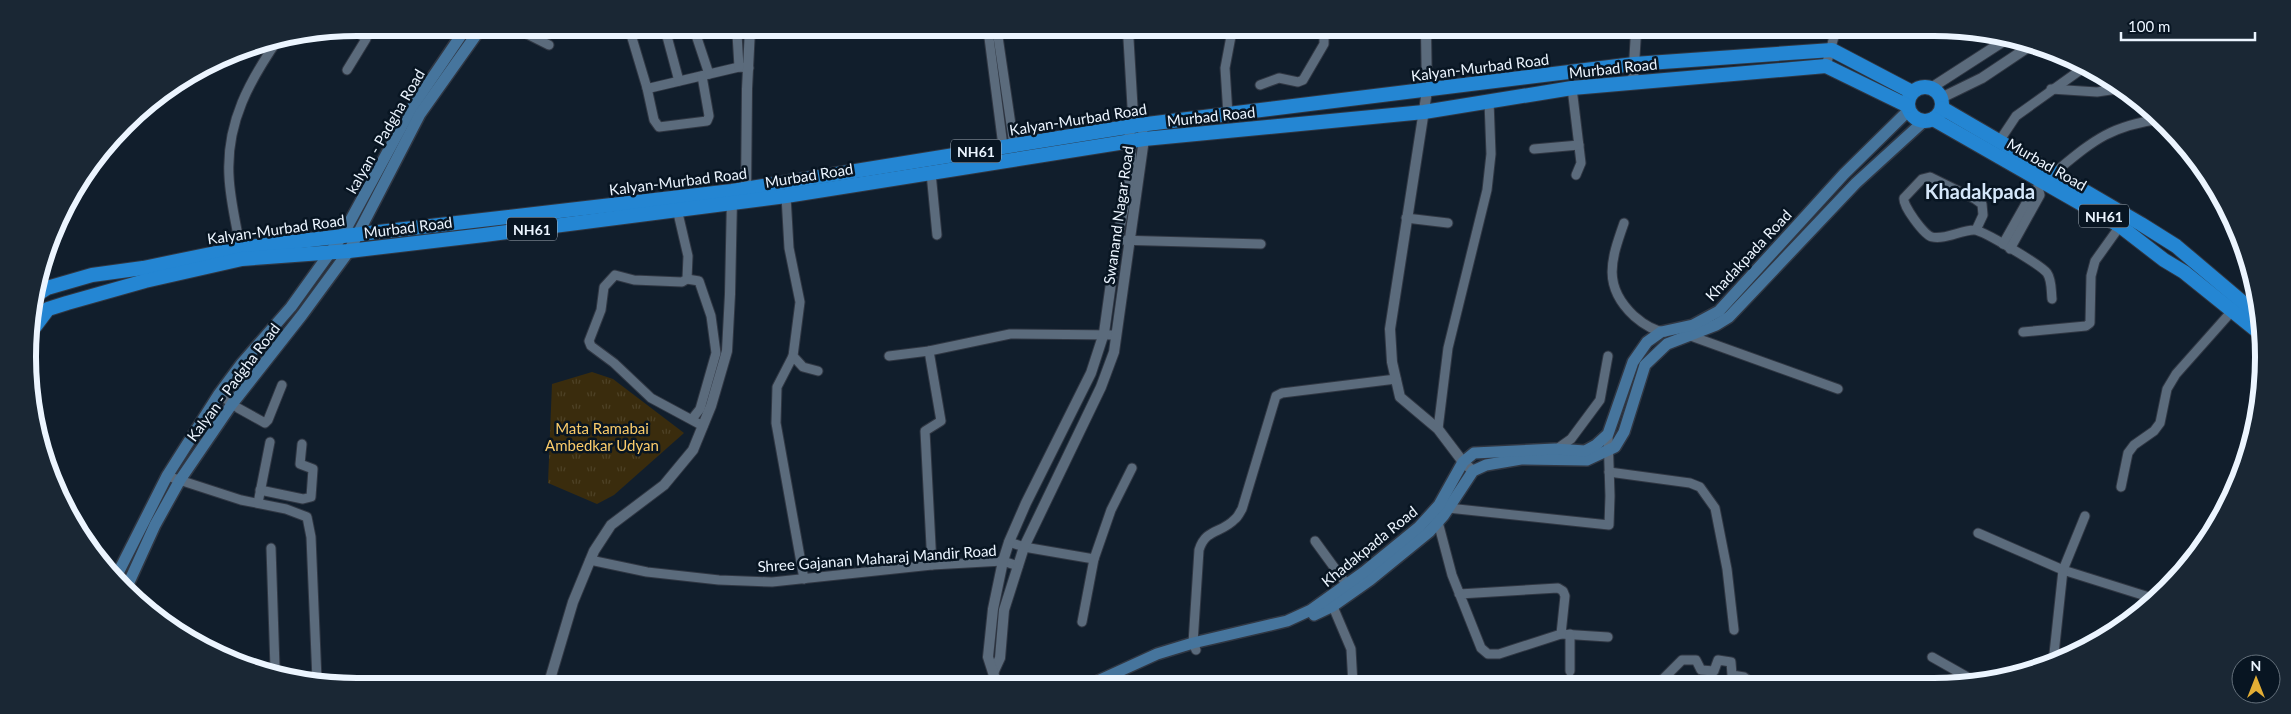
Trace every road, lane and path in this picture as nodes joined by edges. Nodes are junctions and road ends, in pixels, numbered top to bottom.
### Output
1 (362, 36) edge
2 (462, 36) edge
3 (474, 36) edge
4 (531, 36) edge
5 (632, 36) edge
6 (667, 36) edge
7 (696, 36) edge
8 (737, 36) edge
9 (749, 36) edge
10 (989, 36) edge
11 (999, 36) edge
12 (1128, 36) edge
13 (1231, 36) edge
14 (1324, 36) edge
15 (1426, 36) edge
16 (1636, 36) edge
17 (1834, 36) edge
18 (2002, 43) edge
19 (549, 45) dead end
20 (273, 47) edge
21 (2025, 49) edge
22 (1832, 50) junction
23 (450, 62) junction
24 (1634, 64) junction
25 (1826, 66) junction
26 (744, 67) junction
27 (347, 70) dead end
28 (2079, 71) edge
29 (706, 75) junction
30 (679, 82) junction
31 (1632, 82) junction
32 (1260, 86) dead end
33 (647, 88) junction
34 (1572, 88) junction
35 (1931, 88) junction
36 (2051, 90) junction
37 (2112, 90) edge
38 (1427, 91) junction
39 (1489, 102) junction
40 (1910, 103) junction
41 (416, 112) junction
42 (1424, 112) junction
43 (1935, 112) junction
44 (1228, 115) junction
45 (2151, 121) edge
46 (1134, 122) junction
47 (1137, 140) junction
48 (2000, 140) junction
49 (1008, 145) junction
50 (1579, 145) junction
51 (1534, 149) dead end
52 (931, 173) junction
53 (875, 174) junction
54 (1576, 175) dead end
55 (1841, 178) junction
56 (2045, 180) junction
57 (1852, 187) junction
58 (739, 196) junction
59 (786, 196) junction
60 (677, 209) junction
61 (572, 217) junction
62 (1406, 218) junction
63 (1448, 223) dead end
64 (1624, 223) dead end
65 (2120, 226) junction
66 (1976, 230) junction
67 (358, 235) junction
68 (342, 236) junction
69 (937, 236) dead end
70 (1117, 240) junction
71 (1130, 241) junction
72 (1261, 244) dead end
73 (2006, 246) junction
74 (2176, 246) junction
75 (331, 250) junction
76 (349, 251) junction
77 (241, 254) junction
78 (2164, 260) junction
79 (1113, 275) junction
80 (1751, 275) junction
81 (1124, 277) junction
82 (687, 279) junction
83 (1761, 283) junction
84 (43, 291) edge
85 (2052, 299) dead end
86 (291, 307) junction
87 (2251, 310) edge
88 (2232, 311) junction
89 (302, 315) junction
90 (38, 322) edge
91 (2253, 328) edge
92 (1660, 332) junction
93 (2022, 332) dead end
94 (1104, 333) junction
95 (1116, 335) junction
96 (1689, 335) junction
97 (929, 351) junction
98 (793, 356) junction
99 (889, 356) dead end
100 (1608, 356) dead end
101 (818, 371) dead end
102 (1091, 373) junction
103 (1104, 378) junction
104 (1396, 379) junction
105 (282, 385) dead end
106 (1838, 390) dead end
107 (220, 394) junction
108 (232, 404) junction
109 (692, 419) junction
110 (703, 426) junction
111 (1438, 429) junction
112 (1608, 434) junction
113 (270, 442) dead end
114 (302, 444) dead end
115 (1555, 449) junction
116 (1610, 451) junction
117 (1490, 458) junction
118 (1548, 461) junction
119 (1463, 462) junction
120 (1132, 468) dead end
121 (1473, 471) junction
122 (1609, 472) junction
123 (167, 476) junction
124 (180, 480) junction
125 (2121, 486) dead end
126 (260, 490) junction
127 (308, 499) junction
128 (258, 503) junction
129 (1448, 508) junction
130 (2085, 516) dead end
131 (307, 517) junction
132 (1435, 518) junction
133 (1978, 533) dead end
134 (1315, 541) dead end
135 (1009, 542) junction
136 (1024, 547) junction
137 (271, 548) dead end
138 (1094, 559) junction
139 (590, 560) junction
140 (1003, 561) junction
141 (932, 565) junction
142 (1380, 565) junction
143 (1018, 566) junction
144 (2064, 570) junction
145 (119, 571) edge
146 (804, 579) junction
147 (129, 583) edge
148 (1347, 585) junction
149 (1459, 594) junction
150 (2146, 597) edge
151 (1331, 602) junction
152 (993, 609) junction
153 (1004, 610) junction
154 (1082, 622) dead end
155 (1734, 630) dead end
156 (1565, 634) junction
157 (1608, 637) dead end
158 (990, 639) junction
159 (1002, 640) junction
160 (1195, 646) junction
161 (2054, 654) edge
162 (1158, 657) junction
163 (1932, 657) dead end
164 (276, 667) edge
165 (994, 671) junction
166 (1570, 671) dead end
167 (317, 675) edge
168 (1966, 676) edge
169 (550, 678) edge
170 (996, 678) edge
171 (1106, 678) edge
172 (1118, 678) edge
173 (1353, 678) edge
174 (1664, 678) edge
175 (1744, 678) edge

1 - 27 street
2 - 23 main road, kalyan - Padgha Road
3 - 23 main road
4 - 19 street
5 - 33 street
6 - 30 street
7 - 29 street
8 - 26 street
9 - 26 street
10 - 49 street
11 - 49 street
12 - 46 street, Swanand Nagar Road
13 - 44 street
14 - 32 street
15 - 38 street
16 - 24 street
17 - 22 street
18 - 35 street
20 - 77 street
21 - 43 street
22 - 24 highway, Kalyan-Murbad Road / NH61
22 - 25 street
22 - 40 highway, NH61
23 - 41 main road, kalyan - Padgha Road
24 - 31 street
24 - 38 highway, Kalyan-Murbad Road / NH61
25 - 31 highway, Murbad Road / NH61
25 - 40 highway, NH61
26 - 29 street
26 - 58 street
28 - 36 street
29 - 30 street
29 - 33 street
30 - 33 street
31 - 34 highway, Murbad Road / NH61
34 - 39 highway, Murbad Road / NH61
34 - 50 street
35 - 40 highway
35 - 43 highway, NH61
36 - 37 street
36 - 48 street
38 - 42 street
38 - 44 highway, Kalyan-Murbad Road / NH61
39 - 42 highway, Murbad Road / NH61
39 - 111 street
40 - 43 highway, NH61
40 - 55 main road, Khadakpada Road
41 - 67 main road, Kalyan - Padgha Road
41 - 68 main road, kalyan - Padgha Road
42 - 47 highway, Murbad Road / NH61
42 - 62 street
43 - 48 highway, NH61
43 - 56 highway, Murbad Road / NH61
43 - 57 main road, Khadakpada Road
44 - 46 highway, Kalyan-Murbad Road / NH61
45 - 56 street
46 - 47 street, Swanand Nagar Road
46 - 49 highway, Kalyan-Murbad Road / NH61
47 - 52 highway, Murbad Road / NH61
47 - 70 street, Swanand Nagar Road
47 - 71 street, Swanand Nagar Road
48 - 56 highway, NH61
49 - 53 highway, Kalyan-Murbad Road / NH61
50 - 51 street
50 - 54 street
52 - 53 highway, Murbad Road / NH61
52 - 69 street
53 - 58 highway, Kalyan-Murbad Road / NH61
53 - 59 highway, Murbad Road / NH61
55 - 57 main road
55 - 80 main road, Khadakpada Road
56 - 65 highway, Murbad Road / NH61
56 - 73 street
56 - 74 highway, NH61
57 - 83 main road, Khadakpada Road
58 - 59 highway, Murbad Road / NH61
58 - 60 highway, Murbad Road / NH61
58 - 61 highway, Kalyan-Murbad Road / NH61
58 - 110 street
59 - 98 street
60 - 61 highway, Murbad Road / NH61
60 - 82 street
61 - 67 highway, Kalyan-Murbad Road / NH61
61 - 76 highway, Murbad Road / NH61
62 - 63 street
62 - 104 street
64 - 92 street
65 - 78 highway, Murbad Road / NH61
65 - 93 street
66 - 66 street
66 - 73 street
67 - 68 highway, Kalyan-Murbad Road / NH61
67 - 76 main road, Kalyan - Padgha Road
68 - 75 main road, kalyan - Padgha Road
68 - 77 highway, Kalyan-Murbad Road / NH61
70 - 71 street
70 - 79 street, Swanand Nagar Road
71 - 72 street
71 - 81 street, Swanand Nagar Road
73 - 85 street
74 - 78 highway
74 - 87 highway, NH61
75 - 76 highway, Murbad Road / NH61
75 - 77 highway, NH61
75 - 86 main road, Kalyan - Padgha Road
76 - 89 main road, Kalyan - Padgha Road
77 - 84 highway, Kalyan-Murbad Road / NH61
77 - 90 highway, NH61
78 - 88 highway, Murbad Road / NH61
79 - 81 street
79 - 94 street, Swanand Nagar Road
80 - 83 main road
80 - 92 main road, Khadakpada Road
81 - 95 street, Swanand Nagar Road
82 - 109 street
82 - 109 street
83 - 96 main road, Khadakpada Road
86 - 89 main road
86 - 107 main road, Kalyan - Padgha Road
88 - 91 highway, Murbad Road / NH61
88 - 125 street
89 - 108 main road, Kalyan - Padgha Road
92 - 96 street
92 - 112 main road, Khadakpada Road
94 - 95 street
94 - 97 street
94 - 102 street, Swanand Nagar Road
95 - 103 street, Swanand Nagar Road
96 - 106 street
96 - 116 main road, Khadakpada Road
97 - 99 street
97 - 141 street
98 - 101 street
98 - 146 street
100 - 115 street
102 - 103 street
102 - 135 street, Swanand Nagar Road
103 - 136 street, Swanand Nagar Road
104 - 111 street
104 - 160 street
105 - 108 street
107 - 108 street
107 - 123 main road, Kalyan - Padgha Road
108 - 124 main road, Kalyan - Padgha Road
109 - 110 street
110 - 139 street
111 - 119 street
112 - 115 main road
112 - 116 street
113 - 126 street
114 - 127 street
115 - 117 main road
115 - 118 street
116 - 118 main road
116 - 122 street
117 - 118 main road
117 - 119 main road
117 - 121 main road
119 - 121 street
119 - 132 main road, Khadakpada Road
120 - 138 street
121 - 129 main road, Khadakpada Road
122 - 129 street
122 - 155 street
123 - 124 street
123 - 145 main road, Kalyan - Padgha Road
124 - 128 street
124 - 147 main road, Kalyan - Padgha Road
126 - 127 street
126 - 128 street
127 - 131 street
128 - 131 street
129 - 132 main road, Khadakpada Road
130 - 144 street
131 - 167 street
132 - 142 main road, Khadakpada Road
132 - 149 street
133 - 144 street
134 - 148 street
135 - 136 street
135 - 140 street, Swanand Nagar Road
136 - 138 street
136 - 143 street, Swanand Nagar Road
137 - 164 street
138 - 154 street
139 - 146 street, Shree Gajanan Maharaj Mandir Road
139 - 169 street
140 - 141 street, Shree Gajanan Maharaj Mandir Road
140 - 143 street, Shree Gajanan Maharaj Mandir Road
140 - 152 street, Swanand Nagar Road
141 - 146 street, Shree Gajanan Maharaj Mandir Road
142 - 148 main road, Khadakpada Road
142 - 151 main road, Khadakpada Road
143 - 153 street, Swanand Nagar Road
144 - 150 street
144 - 161 street
148 - 151 main road, Khadakpada Road
149 - 156 street
149 - 156 street
151 - 160 main road, Khadakpada Road
151 - 173 street
152 - 153 street
152 - 158 street, Swanand Nagar Road
153 - 159 street, Swanand Nagar Road
156 - 157 street
156 - 166 street
158 - 159 street
158 - 165 street, Swanand Nagar Road
159 - 165 street, Swanand Nagar Road
160 - 162 main road, Khadakpada Road
162 - 171 main road, Khadakpada Road
162 - 172 main road, Khadakpada Road
163 - 168 street
165 - 170 street, Swanand Nagar Road
174 - 175 street

